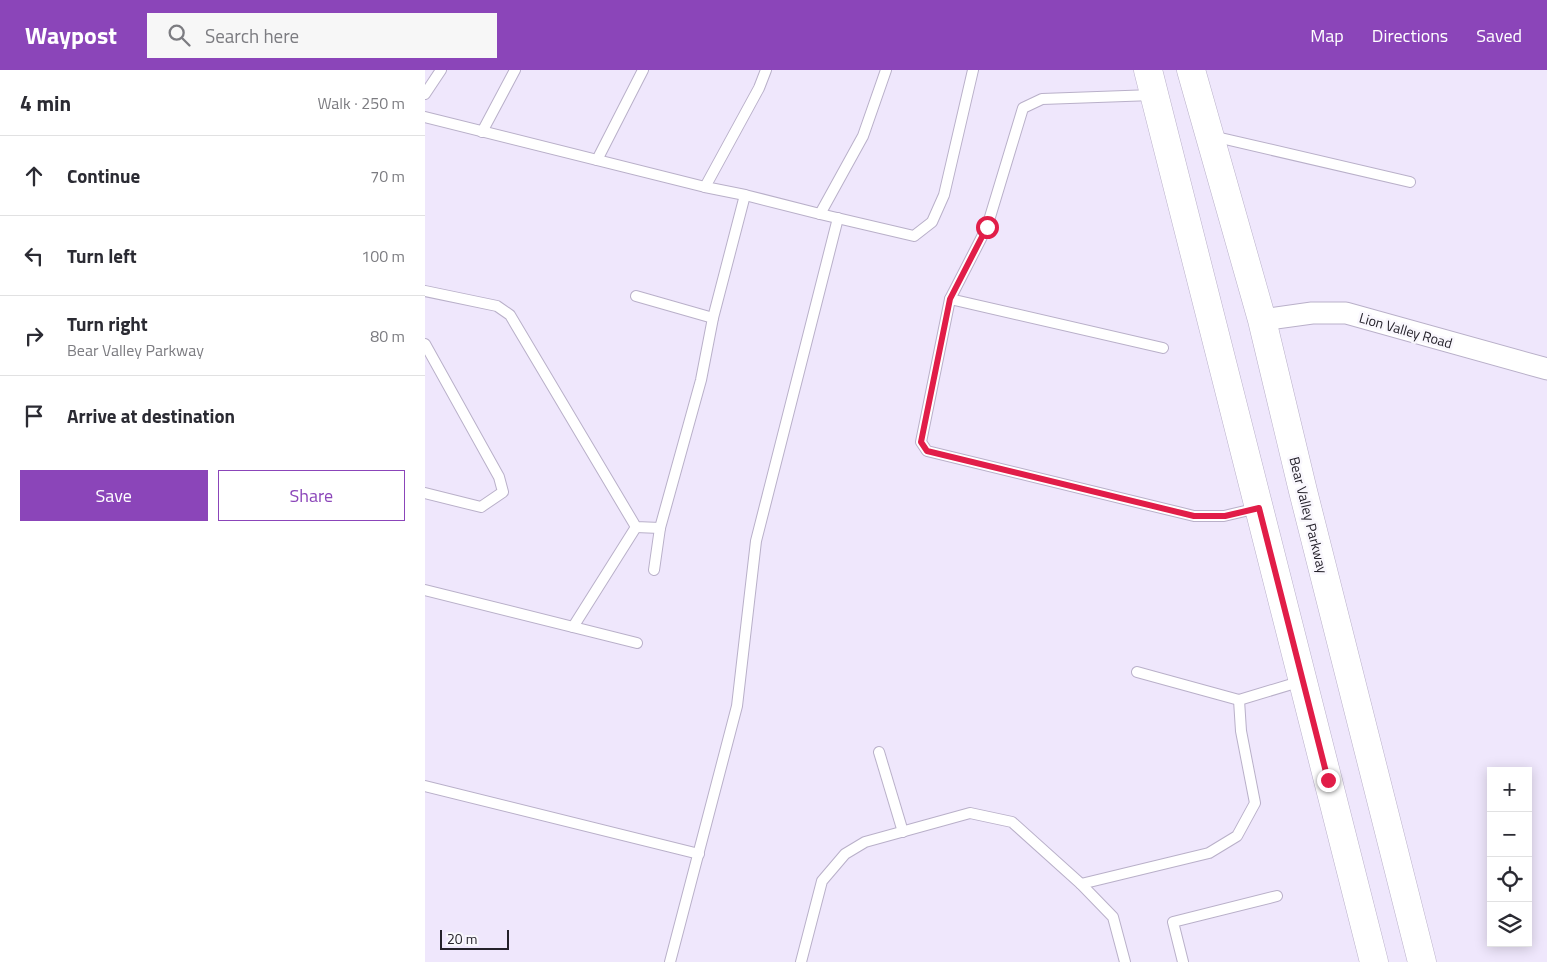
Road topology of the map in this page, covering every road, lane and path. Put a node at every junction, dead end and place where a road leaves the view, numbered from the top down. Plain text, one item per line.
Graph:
1 (441, 70) edge
2 (515, 70) edge
3 (643, 70) edge
4 (766, 70) edge
5 (887, 70) edge
6 (973, 70) edge
7 (1191, 70) edge
8 (1151, 82) edge
9 (425, 94) edge
10 (425, 117) edge
11 (481, 132) junction
12 (1209, 135) junction
13 (597, 160) junction
14 (1409, 182) dead end
15 (705, 187) junction
16 (745, 195) junction
17 (819, 214) junction
18 (838, 218) junction
19 (425, 291) edge
20 (636, 296) dead end
21 (950, 299) junction
22 (713, 318) junction
23 (1262, 320) junction
24 (425, 344) edge
25 (1163, 348) dead end
26 (1547, 369) edge
27 (425, 492) edge
28 (1259, 508) junction
29 (637, 527) junction
30 (660, 528) junction
31 (654, 570) dead end
32 (425, 590) edge
33 (573, 627) junction
34 (637, 643) dead end
35 (1137, 672) dead end
36 (1302, 681) junction
37 (1239, 700) junction
38 (879, 752) dead end
39 (425, 786) edge
40 (903, 832) junction
41 (699, 854) junction
42 (1081, 884) junction
43 (1277, 896) dead end
44 (670, 962) edge
45 (801, 962) edge
46 (1125, 962) edge
47 (1183, 962) edge
48 (1374, 962) edge
49 (1422, 962) edge

1 - 9 lane
2 - 11 lane
3 - 13 lane
4 - 15 lane
5 - 17 lane
6 - 18 lane
7 - 12 main road, Bear Valley Parkway
8 - 21 lane
8 - 28 main road
10 - 11 lane
11 - 13 lane
12 - 14 lane
12 - 23 main road, Bear Valley Parkway
13 - 15 lane
15 - 16 lane
16 - 17 lane
16 - 22 lane
17 - 18 lane
18 - 41 lane
19 - 29 lane
20 - 22 lane
21 - 25 lane
21 - 28 lane
22 - 30 lane
23 - 26 street, Lion Valley Road
23 - 49 main road, Bear Valley Parkway
24 - 27 lane
28 - 36 main road
29 - 30 lane
29 - 33 lane
30 - 31 lane
32 - 33 lane
33 - 34 lane
35 - 37 lane
36 - 37 lane
36 - 48 main road
37 - 42 lane
38 - 40 lane
39 - 41 lane
40 - 42 lane
40 - 45 lane
41 - 44 lane
42 - 46 lane
43 - 47 lane

